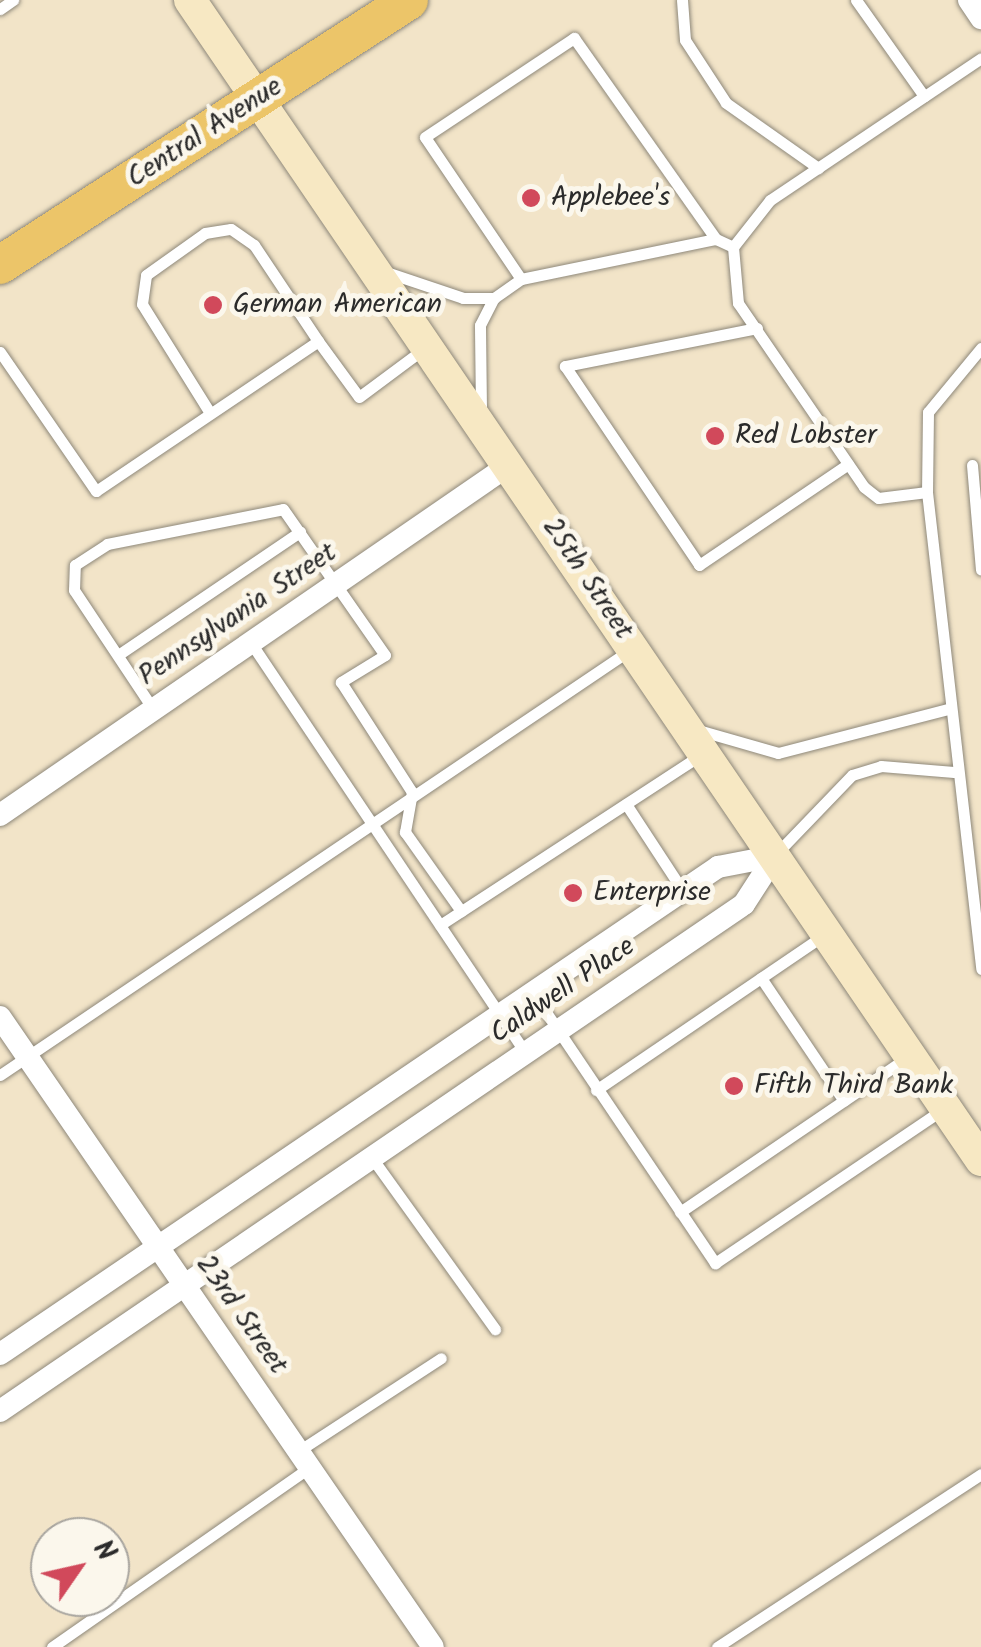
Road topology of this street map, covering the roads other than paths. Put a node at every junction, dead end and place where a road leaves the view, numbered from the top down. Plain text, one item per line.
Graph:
1 (14, 0) edge
2 (190, 0) edge
3 (409, 0) edge
4 (682, 0) edge
5 (856, 0) edge
6 (969, 0) edge
7 (0, 9) edge
8 (981, 18) edge
9 (981, 58) edge
10 (924, 96) junction
11 (258, 99) junction
12 (818, 168) junction
13 (716, 239) junction
14 (733, 246) junction
15 (0, 266) edge
16 (374, 268) junction
17 (521, 279) junction
18 (494, 298) junction
19 (757, 328) junction
20 (318, 341) junction
21 (428, 347) junction
22 (981, 348) edge
23 (0, 352) edge
24 (12, 369) junction
25 (0, 377) edge
26 (210, 412) junction
27 (481, 425) junction
28 (848, 464) junction
29 (972, 465) dead end
30 (509, 466) junction
31 (927, 492) junction
32 (300, 532) junction
33 (981, 570) edge
34 (337, 584) junction
35 (250, 643) junction
36 (633, 648) junction
37 (118, 655) junction
38 (948, 709) junction
39 (154, 710) junction
40 (696, 740) junction
41 (954, 772) junction
42 (412, 792) junction
43 (626, 804) junction
44 (0, 815) edge
45 (369, 819) junction
46 (775, 856) junction
47 (981, 876) edge
48 (969, 884) junction
49 (683, 892) junction
50 (461, 911) junction
51 (440, 924) junction
52 (827, 932) junction
53 (981, 969) edge
54 (760, 978) junction
55 (532, 994) junction
56 (501, 1015) junction
57 (0, 1017) edge
58 (556, 1032) junction
59 (525, 1053) junction
60 (911, 1056) junction
61 (27, 1057) junction
62 (0, 1076) edge
63 (596, 1090) junction
64 (844, 1101) junction
65 (946, 1108) junction
66 (372, 1157) junction
67 (981, 1160) edge
68 (680, 1212) junction
69 (158, 1247) junction
70 (184, 1286) junction
71 (494, 1329) dead end
72 (0, 1354) edge
73 (441, 1358) dead end
74 (0, 1411) edge
75 (305, 1458) junction
76 (981, 1474) edge
77 (428, 1640) edge
78 (52, 1647) edge
79 (402, 1647) edge
80 (717, 1647) edge

1 - 7 lane
2 - 11 main road, 25th Street
3 - 11 main road, Central Avenue
4 - 12 lane
5 - 10 lane
6 - 8 street
9 - 10 lane
10 - 12 lane
11 - 15 main road, Central Avenue
11 - 16 main road, 25th Street
12 - 14 lane
13 - 14 lane
13 - 17 lane
13 - 17 lane
14 - 19 lane
16 - 18 lane
16 - 21 main road, 25th Street
17 - 18 lane
18 - 27 lane
19 - 28 lane
19 - 28 lane
20 - 21 lane
20 - 26 lane
20 - 26 lane
21 - 27 main road, 25th Street
22 - 31 lane
23 - 24 lane
24 - 25 lane
24 - 26 lane
27 - 30 main road, 25th Street
28 - 31 lane
29 - 33 lane
30 - 34 street, Pennsylvania Street
30 - 36 main road, 25th Street
31 - 38 lane
32 - 34 lane
32 - 37 lane
32 - 37 lane
34 - 35 street, Pennsylvania Street
34 - 42 lane
35 - 39 street, Pennsylvania Street
35 - 45 lane
36 - 40 main road, 25th Street
36 - 42 lane
37 - 39 lane
38 - 40 lane
38 - 41 lane
39 - 44 street, Pennsylvania Street
40 - 43 lane
40 - 46 main road, 25th Street
41 - 46 lane
41 - 48 lane
42 - 45 lane
42 - 50 lane
43 - 49 lane
43 - 50 lane
45 - 51 lane
45 - 61 lane
46 - 49 street, Caldwell Place
46 - 52 main road, 25th Street
46 - 58 street, Caldwell Place
47 - 48 lane
48 - 53 lane
49 - 55 street, Caldwell Place
50 - 51 lane
51 - 56 lane
52 - 54 lane
52 - 60 main road, 25th Street
54 - 63 lane
54 - 64 lane
55 - 56 street, Caldwell Place
55 - 58 lane
56 - 59 lane
56 - 69 street, Caldwell Place
57 - 61 street, 23rd Street
58 - 59 street, Caldwell Place
58 - 63 lane
59 - 66 street, Caldwell Place
60 - 64 lane
60 - 65 main road, 25th Street
61 - 62 lane
61 - 69 street, 23rd Street
63 - 68 lane
64 - 68 lane
65 - 67 main road, 25th Street
65 - 68 lane
66 - 70 street, Caldwell Place
66 - 71 lane
69 - 70 street, 23rd Street
69 - 72 street, Caldwell Place
70 - 74 street, Caldwell Place
70 - 75 street, 23rd Street
73 - 75 lane
75 - 77 street, 23rd Street
75 - 78 lane
76 - 80 lane
77 - 79 street

